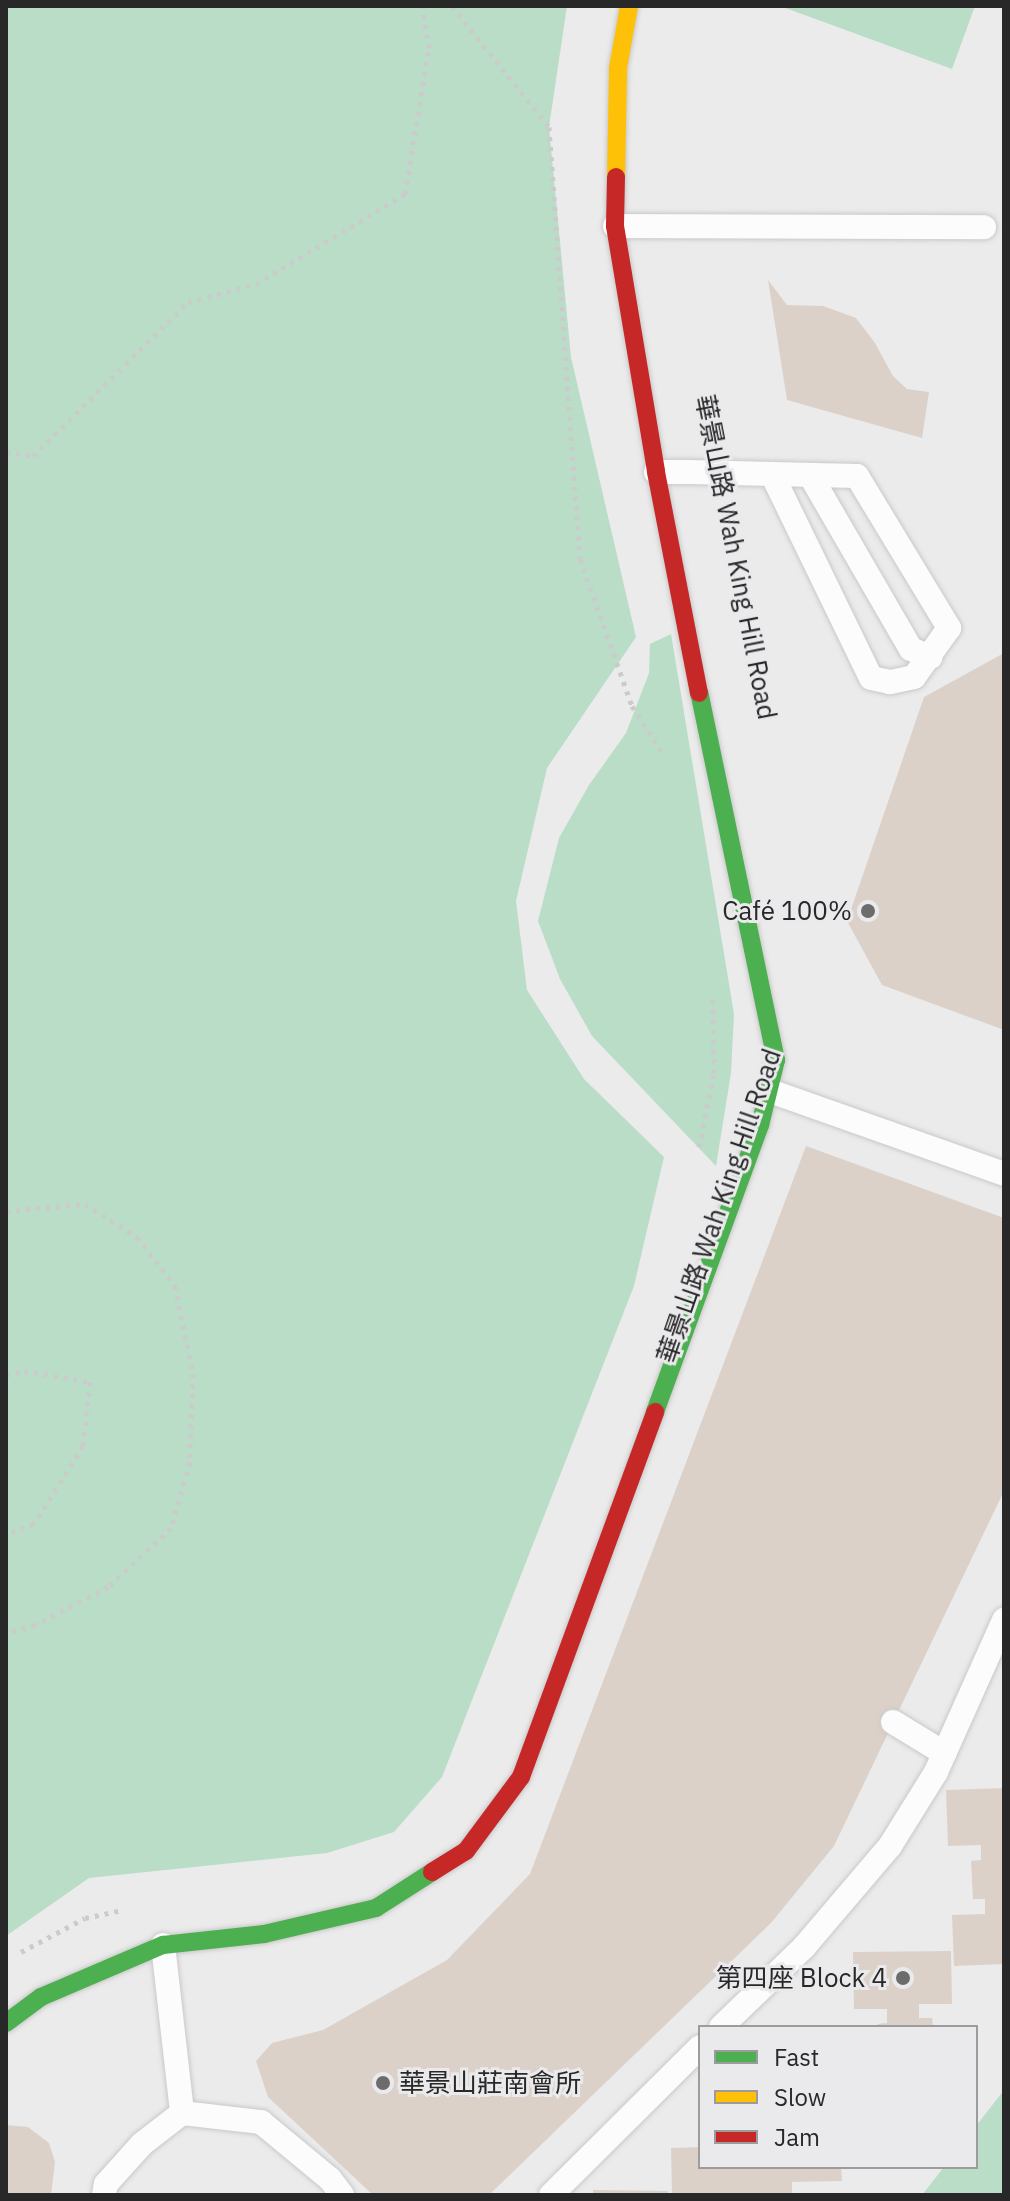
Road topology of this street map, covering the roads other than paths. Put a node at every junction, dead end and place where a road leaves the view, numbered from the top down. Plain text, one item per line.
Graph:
1 (629, 6) edge
2 (615, 226) junction
3 (984, 227) dead end
4 (656, 472) junction
5 (772, 474) junction
6 (810, 475) junction
7 (930, 657) junction
8 (770, 1091) junction
9 (1004, 1174) edge
10 (1004, 1620) edge
11 (893, 1722) dead end
12 (944, 1753) junction
13 (163, 1945) junction
14 (6, 2023) edge
15 (723, 2025) edge
16 (698, 2049) edge
17 (182, 2113) junction
18 (104, 2195) edge
19 (342, 2195) edge
20 (551, 2195) edge

1 - 2 street, 華景山路 Wah King Hill Road
2 - 3 lane
2 - 4 street, 華景山路 Wah King Hill Road
4 - 5 lane
4 - 8 street, 華景山路 Wah King Hill Road
5 - 6 lane
5 - 7 lane
6 - 7 lane
6 - 7 lane
8 - 9 lane
8 - 13 street, 華景山路 Wah King Hill Road
10 - 12 lane
11 - 12 lane
12 - 15 lane
13 - 14 street, 華景山路 Wah King Hill Road
13 - 17 lane
16 - 20 lane
17 - 18 lane
17 - 19 lane

